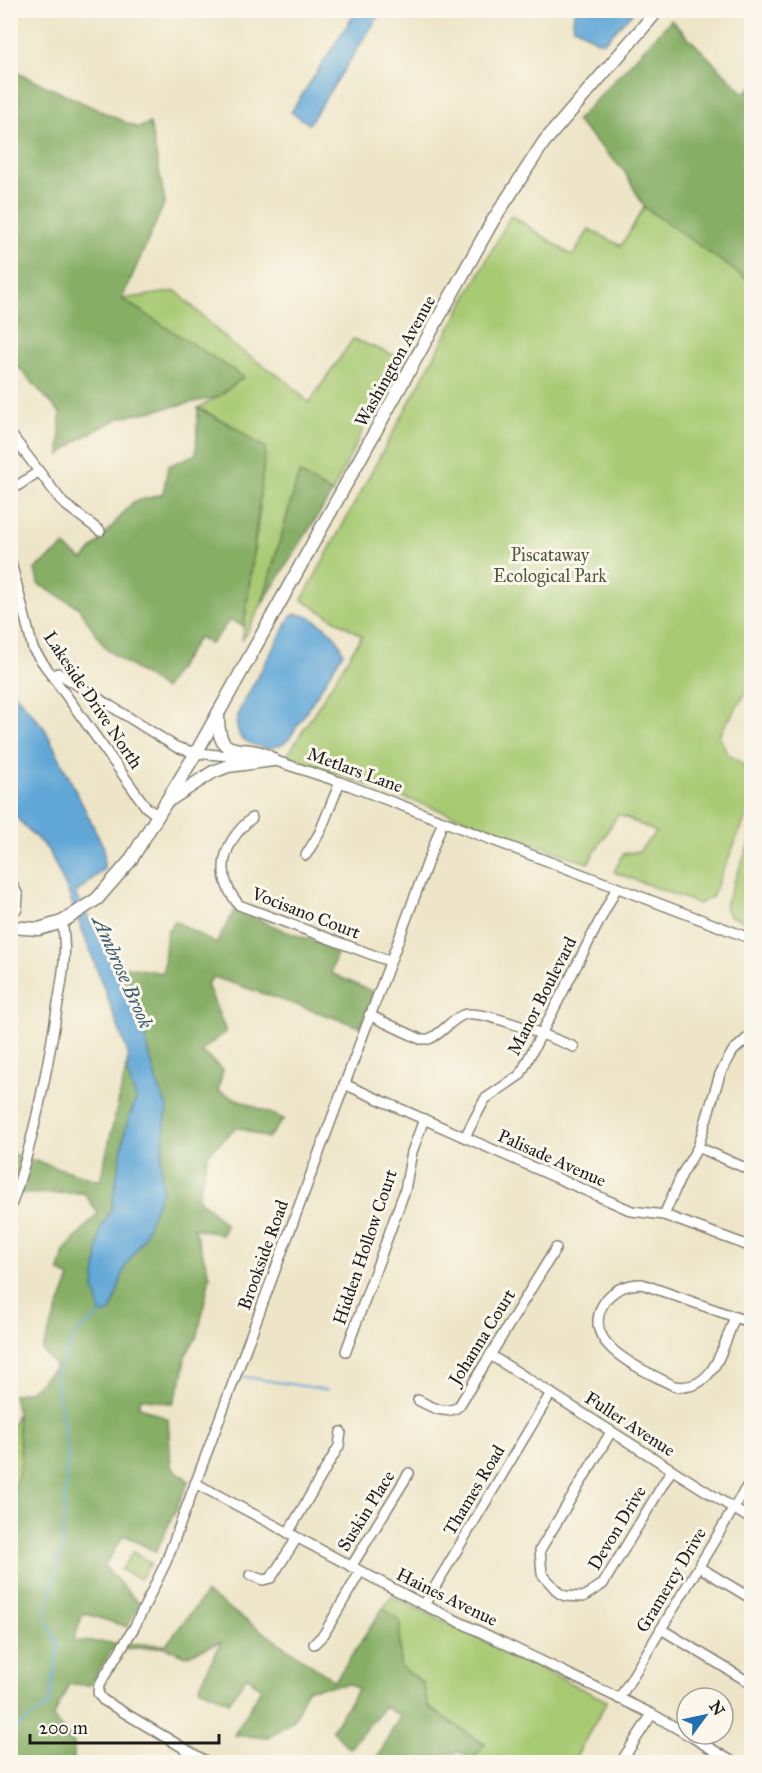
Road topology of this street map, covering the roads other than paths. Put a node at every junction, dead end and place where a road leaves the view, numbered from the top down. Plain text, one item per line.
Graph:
1 (658, 10) edge
2 (10, 433) edge
3 (38, 472) junction
4 (10, 491) edge
5 (100, 531) dead end
6 (10, 558) edge
7 (51, 675) junction
8 (218, 713) junction
9 (196, 753) junction
10 (273, 760) junction
11 (340, 782) junction
12 (167, 801) junction
13 (158, 816) junction
14 (252, 818) dead end
15 (443, 821) junction
16 (306, 855) dead end
17 (10, 880) edge
18 (616, 888) junction
19 (18, 909) dead end
20 (67, 919) junction
21 (10, 927) edge
22 (752, 939) edge
23 (389, 961) junction
24 (369, 1015) junction
25 (542, 1033) junction
26 (752, 1034) edge
27 (574, 1047) dead end
28 (344, 1084) junction
29 (424, 1119) junction
30 (465, 1137) junction
31 (698, 1147) junction
32 (752, 1172) edge
33 (10, 1209) edge
34 (664, 1215) junction
35 (752, 1247) edge
36 (556, 1248) dead end
37 (735, 1317) junction
38 (752, 1323) edge
39 (346, 1352) dead end
40 (490, 1355) junction
41 (551, 1393) junction
42 (418, 1400) dead end
43 (340, 1432) dead end
44 (611, 1432) junction
45 (671, 1471) junction
46 (410, 1473) dead end
47 (752, 1478) edge
48 (195, 1483) junction
49 (733, 1509) junction
50 (752, 1520) edge
51 (288, 1533) junction
52 (297, 1538) junction
53 (351, 1567) junction
54 (699, 1568) junction
55 (360, 1572) junction
56 (250, 1575) dead end
57 (752, 1599) edge
58 (424, 1605) junction
59 (661, 1629) junction
60 (314, 1644) dead end
61 (752, 1684) edge
62 (619, 1699) junction
63 (652, 1714) junction
64 (675, 1727) edge
65 (703, 1746) edge
66 (721, 1759) edge
67 (207, 1762) edge
68 (621, 1762) edge
69 (733, 1762) edge

1 - 8 main road, Washington Avenue
2 - 3 street
3 - 4 street
3 - 5 street
6 - 7 street, Lakeside Drive North
7 - 9 street, Metlars Lane
7 - 13 street, Lakeside Drive North
8 - 9 main road, Washington Avenue
8 - 10 main road
9 - 10 street, Metlars Lane
9 - 12 main road
10 - 11 street, Metlars Lane
10 - 12 main road
11 - 15 street, Metlars Lane
11 - 16 street
12 - 13 main road
13 - 20 main road
14 - 23 street, Vocisano Court
15 - 18 street, Metlars Lane
15 - 23 street, Brookside Road
17 - 19 street
18 - 22 street, Metlars Lane
18 - 25 street, Manor Boulevard
20 - 21 main road
20 - 33 street
23 - 24 street, Brookside Road
24 - 25 street
24 - 28 street, Brookside Road
25 - 27 street
25 - 30 street, Manor Boulevard
26 - 31 street
28 - 29 street, Palisade Avenue
28 - 48 street, Brookside Road
29 - 30 street, Palisade Avenue
29 - 39 street, Hidden Hollow Court
30 - 34 street, Palisade Avenue
31 - 32 street
31 - 34 street
34 - 35 street, Palisade Avenue
36 - 40 street, Johanna Court
37 - 37 street
37 - 38 street
40 - 41 street, Fuller Avenue
40 - 42 street, Johanna Court
41 - 44 street, Fuller Avenue
41 - 58 street, Thames Road
43 - 51 street
44 - 45 street, Fuller Avenue
44 - 45 street, Devon Drive
45 - 49 street, Fuller Avenue
46 - 53 street, Suskin Place
47 - 49 street, Gramercy Drive
48 - 51 street, Haines Avenue
48 - 67 street, Brookside Road
49 - 50 street, Fuller Avenue
49 - 54 street, Gramercy Drive
51 - 52 street, Haines Avenue
52 - 53 street, Haines Avenue
52 - 56 street
53 - 55 street, Haines Avenue
54 - 57 street
54 - 59 street, Gramercy Drive
55 - 58 street, Haines Avenue
55 - 60 street
58 - 62 street, Haines Avenue
59 - 61 street
59 - 62 street, Gramercy Drive
62 - 63 street, Haines Avenue
63 - 64 street, Haines Avenue
63 - 68 street
65 - 66 street, Haines Avenue
66 - 69 street, Haines Avenue

